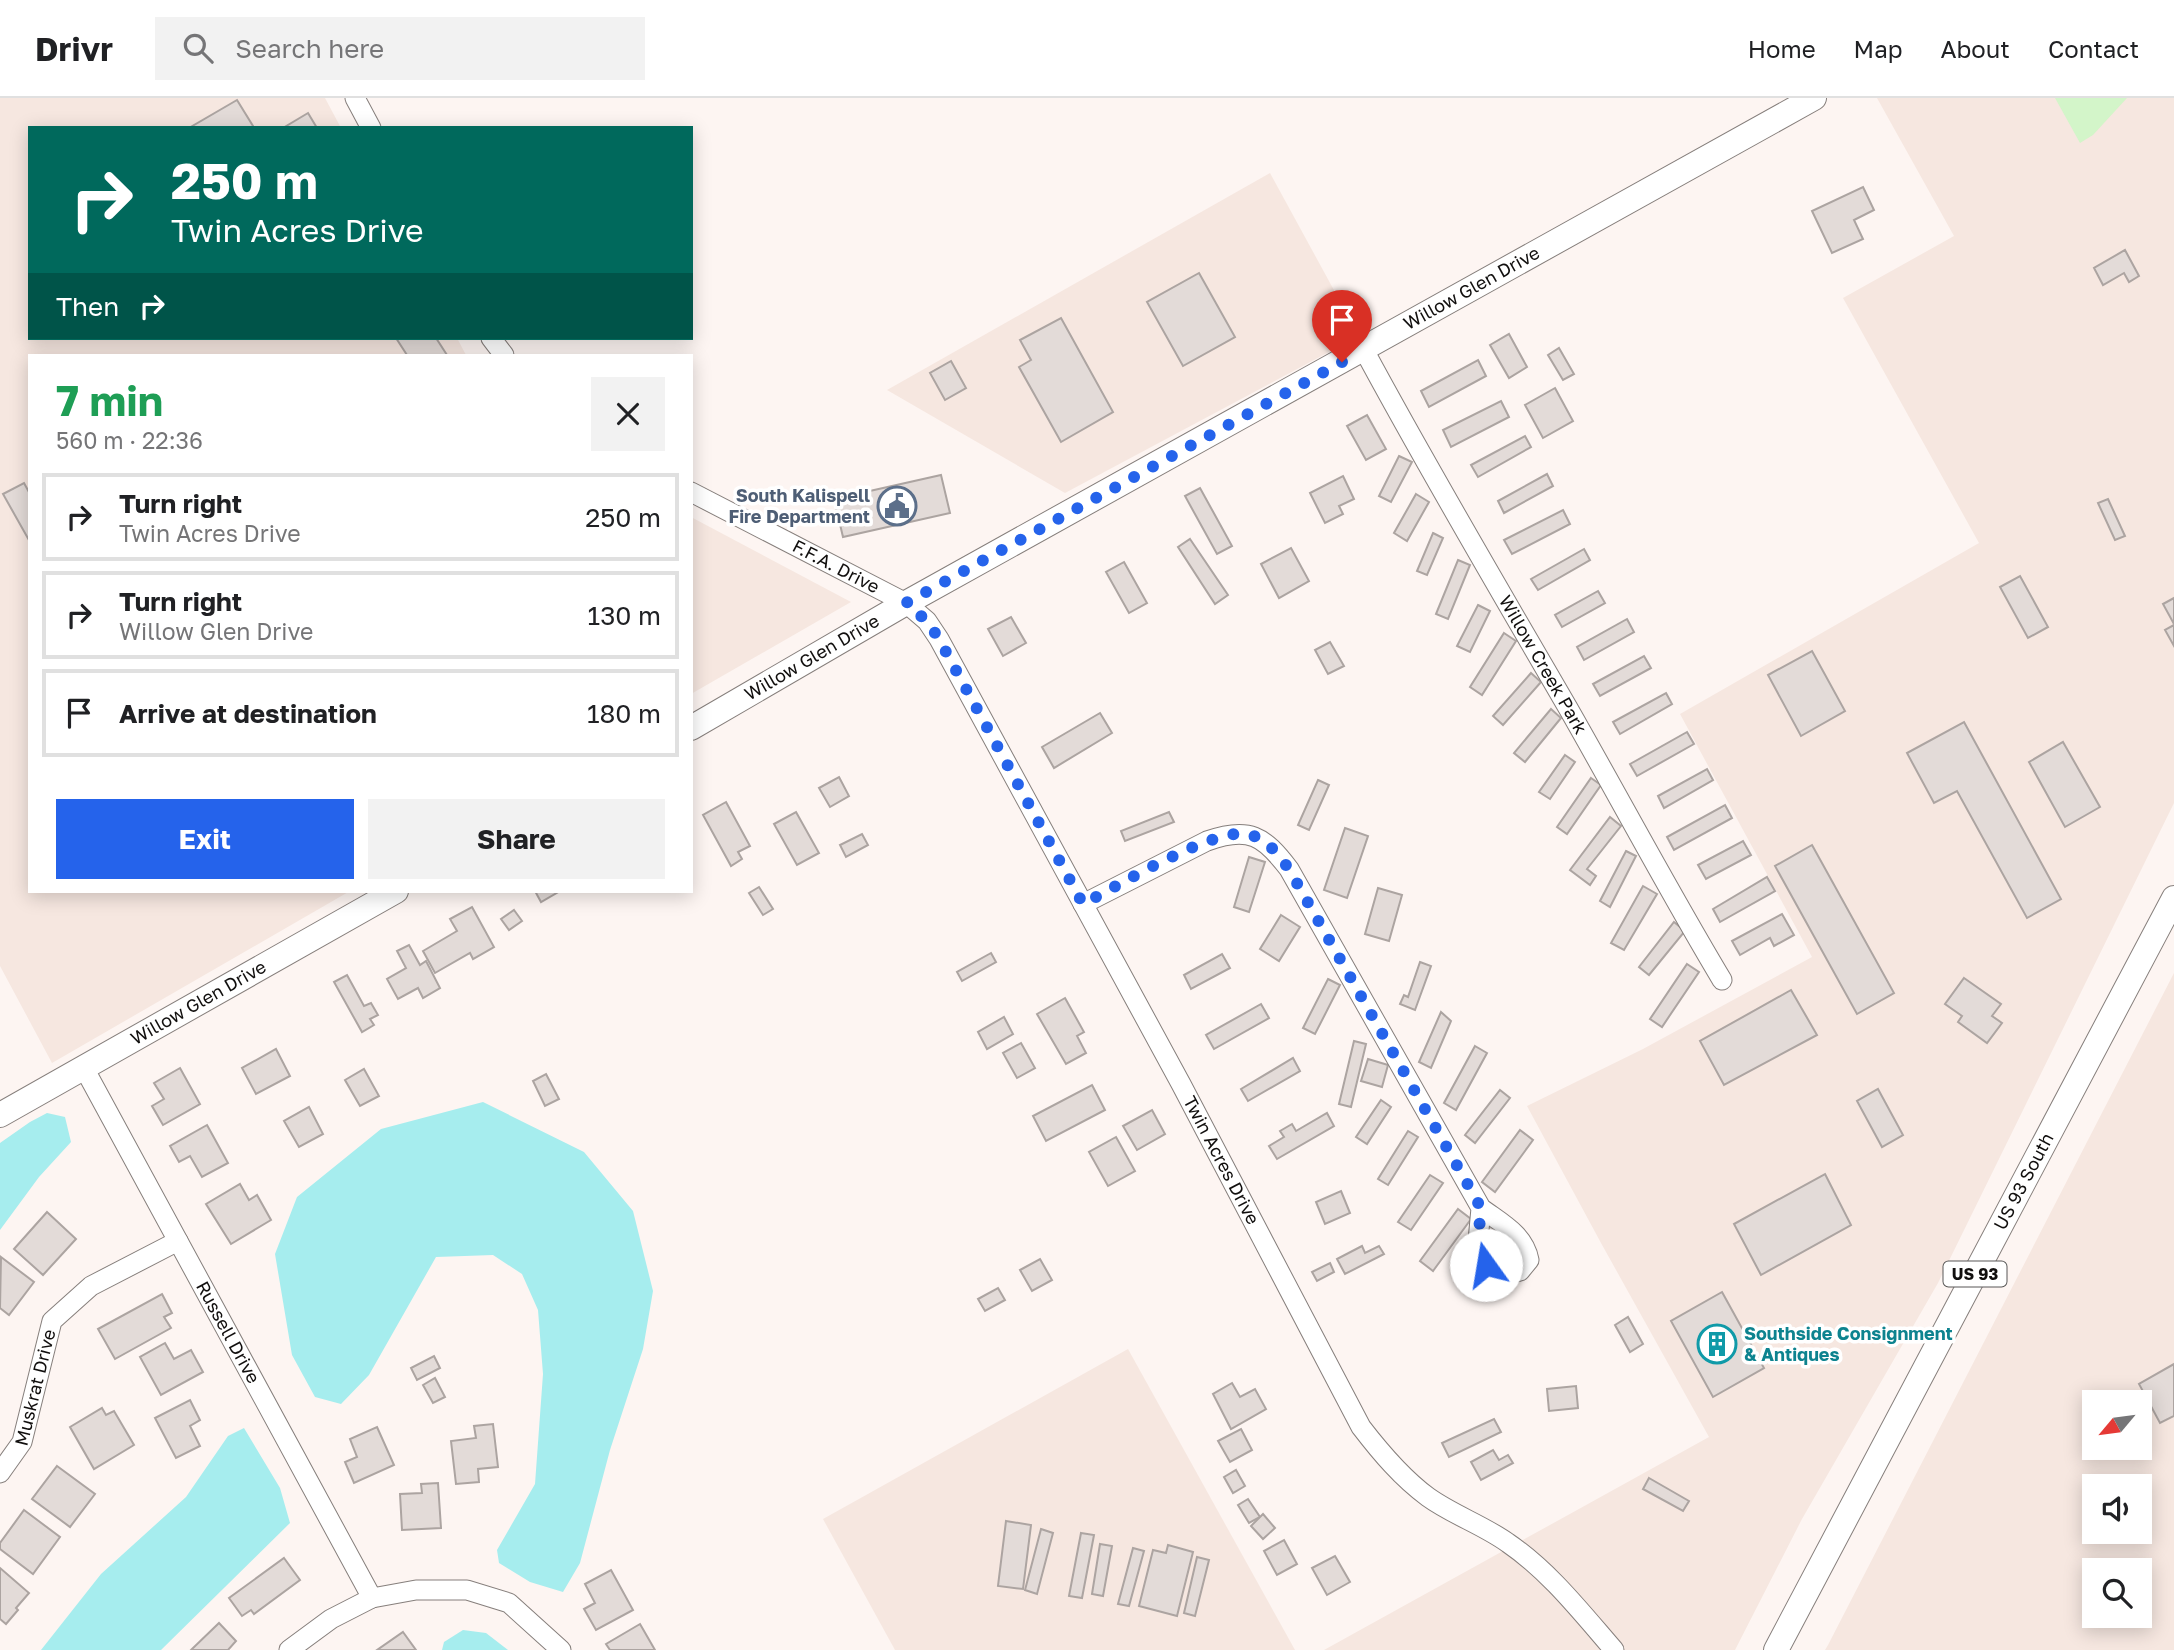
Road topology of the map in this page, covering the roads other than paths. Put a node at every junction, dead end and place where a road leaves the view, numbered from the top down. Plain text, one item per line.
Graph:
1 (355, 98) edge
2 (1814, 98) edge
3 (370, 126) edge
4 (493, 340) edge
5 (1364, 350) junction
6 (503, 354) edge
7 (693, 493) edge
8 (906, 603) junction
9 (693, 727) edge
10 (392, 893) edge
11 (2174, 898) edge
12 (1083, 904) junction
13 (1722, 980) dead end
14 (84, 1068) junction
15 (0, 1115) edge
16 (1481, 1208) dead end
17 (178, 1241) junction
18 (0, 1473) edge
19 (372, 1598) junction
20 (289, 1650) edge
21 (561, 1650) edge
22 (1614, 1650) edge
23 (1776, 1650) edge

1 - 3 street
2 - 5 main road, Willow Glen Drive
4 - 6 street
5 - 8 main road, Willow Glen Drive
5 - 13 street, Willow Creek Park
7 - 8 street, F.F.A. Drive
8 - 9 main road, Willow Glen Drive
8 - 12 street, Twin Acres Drive
10 - 14 main road, Willow Glen Drive
11 - 23 main road, US 93 South / US 93
12 - 16 street
12 - 22 street, Twin Acres Drive
14 - 15 main road, Willow Glen Drive
14 - 17 street, Russell Drive
17 - 18 street, Muskrat Drive
17 - 19 street, Russell Drive
19 - 20 street
19 - 21 street

